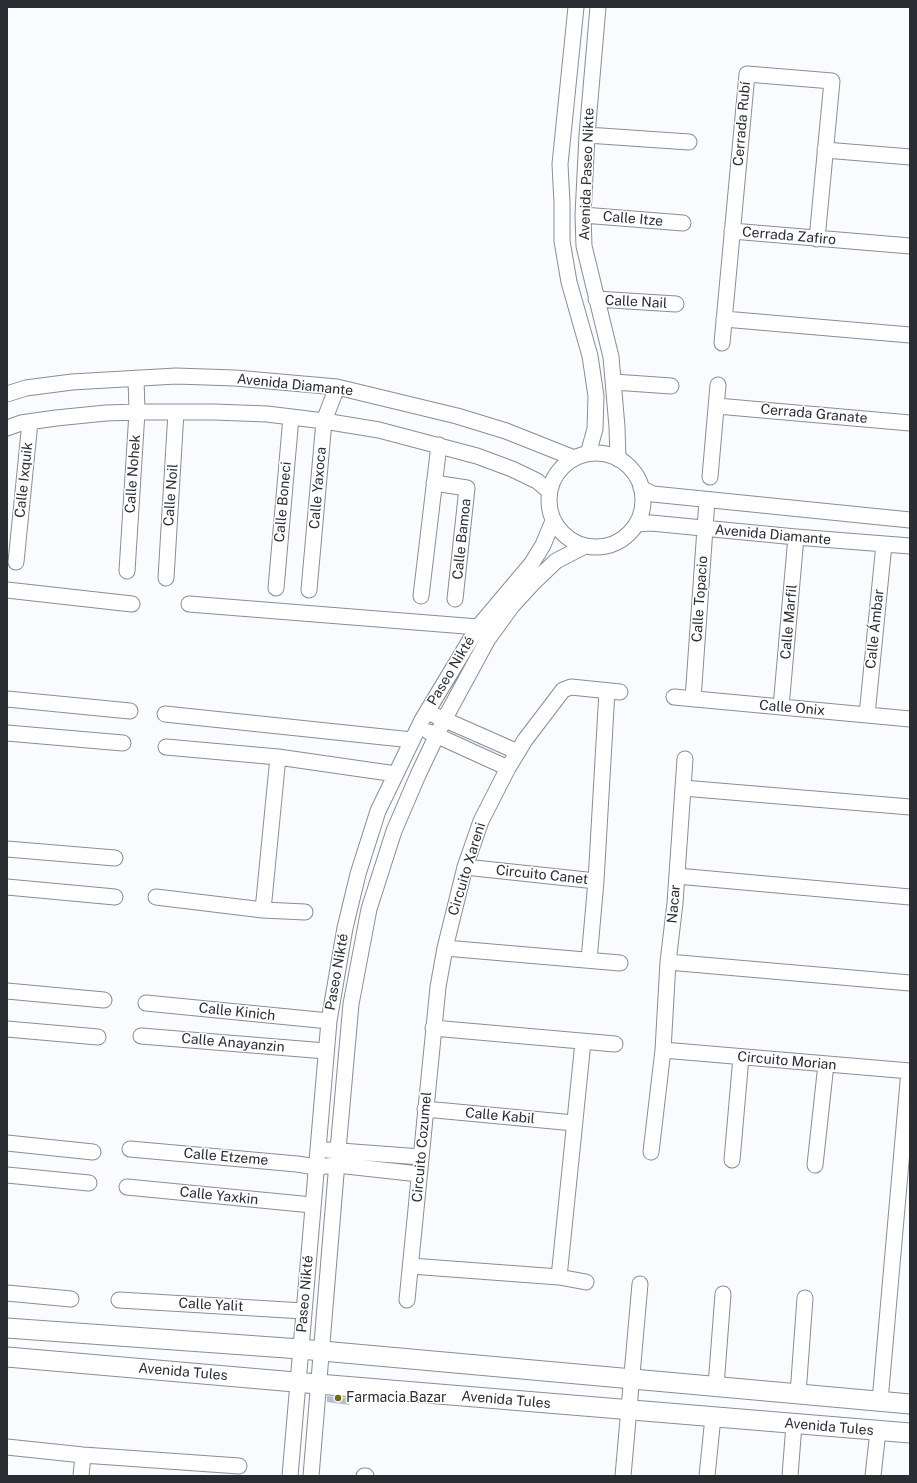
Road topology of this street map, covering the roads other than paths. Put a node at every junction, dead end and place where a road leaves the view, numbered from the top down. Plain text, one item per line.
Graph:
1 (576, 7) edge
2 (598, 7) edge
3 (587, 135) junction
4 (689, 142) dead end
5 (826, 150) junction
6 (910, 157) edge
7 (584, 215) junction
8 (683, 223) dead end
9 (732, 231) junction
10 (818, 239) junction
11 (910, 246) edge
12 (596, 299) junction
13 (676, 304) dead end
14 (724, 319) junction
15 (910, 335) edge
16 (722, 343) dead end
17 (136, 378) junction
18 (614, 382) junction
19 (718, 385) dead end
20 (671, 386) dead end
21 (337, 387) junction
22 (7, 394) edge
23 (717, 406) junction
24 (137, 412) junction
25 (176, 412) junction
26 (291, 417) junction
27 (324, 420) junction
28 (30, 422) junction
29 (910, 423) edge
30 (7, 428) edge
31 (439, 445) junction
32 (581, 456) junction
33 (618, 459) junction
34 (710, 477) dead end
35 (434, 483) junction
36 (641, 488) junction
37 (549, 491) junction
38 (707, 500) junction
39 (910, 520) edge
40 (553, 521) junction
41 (637, 524) junction
42 (705, 528) junction
43 (796, 538) junction
44 (884, 544) junction
45 (584, 546) junction
46 (910, 546) edge
47 (16, 562) dead end
48 (127, 571) dead end
49 (166, 578) dead end
50 (276, 588) dead end
51 (7, 590) edge
52 (309, 590) dead end
53 (421, 596) dead end
54 (455, 599) dead end
55 (132, 604) dead end
56 (189, 604) dead end
57 (478, 627) junction
58 (674, 697) dead end
59 (7, 699) edge
60 (693, 699) junction
61 (781, 707) junction
62 (130, 711) dead end
63 (427, 712) junction
64 (165, 714) dead end
65 (867, 715) junction
66 (910, 719) edge
67 (444, 720) junction
68 (7, 733) edge
69 (416, 733) junction
70 (437, 735) junction
71 (123, 743) dead end
72 (166, 747) dead end
73 (518, 752) junction
74 (278, 757) junction
75 (685, 758) dead end
76 (508, 768) junction
77 (396, 774) junction
78 (684, 788) junction
79 (910, 807) edge
80 (7, 849) edge
81 (116, 858) dead end
82 (465, 866) junction
83 (677, 876) junction
84 (596, 881) junction
85 (7, 887) edge
86 (115, 897) dead end
87 (156, 897) dead end
88 (910, 897) edge
89 (264, 910) junction
90 (305, 912) dead end
91 (445, 948) junction
92 (589, 960) junction
93 (668, 962) junction
94 (620, 963) dead end
95 (910, 983) edge
96 (7, 991) edge
97 (104, 1000) dead end
98 (146, 1003) dead end
99 (329, 1021) junction
100 (433, 1028) junction
101 (7, 1029) edge
102 (141, 1036) dead end
103 (98, 1037) dead end
104 (583, 1042) junction
105 (615, 1044) dead end
106 (663, 1050) junction
107 (326, 1051) junction
108 (741, 1057) junction
109 (826, 1064) junction
110 (910, 1071) edge
111 (426, 1109) junction
112 (574, 1123) junction
113 (7, 1143) edge
114 (130, 1149) dead end
115 (317, 1149) junction
116 (93, 1152) dead end
117 (651, 1152) dead end
118 (421, 1157) junction
119 (337, 1158) junction
120 (732, 1160) dead end
121 (297, 1164) junction
122 (815, 1166) dead end
123 (316, 1167) junction
124 (419, 1174) junction
125 (7, 1175) edge
126 (90, 1183) dead end
127 (127, 1187) dead end
128 (312, 1206) junction
129 (410, 1266) junction
130 (559, 1277) junction
131 (586, 1282) dead end
132 (640, 1284) dead end
133 (7, 1293) edge
134 (723, 1294) dead end
135 (805, 1298) dead end
136 (71, 1299) dead end
137 (119, 1300) dead end
138 (408, 1300) dead end
139 (304, 1311) junction
140 (7, 1328) edge
141 (300, 1349) junction
142 (321, 1350) junction
143 (7, 1357) edge
144 (632, 1379) junction
145 (297, 1382) junction
146 (318, 1384) junction
147 (716, 1386) junction
148 (798, 1394) junction
149 (880, 1401) junction
150 (910, 1404) edge
151 (629, 1410) junction
152 (713, 1417) junction
153 (794, 1424) junction
154 (878, 1431) junction
155 (910, 1433) edge
156 (7, 1447) edge
157 (83, 1455) junction
158 (239, 1466) dead end
159 (204, 1470) edge
160 (81, 1476) edge
161 (290, 1476) edge
162 (311, 1476) edge
163 (623, 1476) edge
164 (707, 1476) edge
165 (790, 1476) edge
166 (873, 1476) edge

1 - 32 street, Avenida Paseo Nikte
2 - 3 street, Avenida Paseo Nikte
3 - 4 street
3 - 7 street, Avenida Paseo Nikte
5 - 6 street
5 - 9 street, Cerrada Rubí
5 - 10 street, Cerrada Rubí
7 - 8 street, Calle Itze
7 - 12 street, Avenida Paseo Nikte
9 - 10 street, Cerrada Zafiro
9 - 14 street, Cerrada Zafiro
10 - 11 street, Cerrada Zafiro
12 - 13 street, Calle Nail
12 - 18 street, Avenida Paseo Nikte
14 - 15 street
14 - 16 street, Cerrada Zafiro
17 - 21 street, Avenida Diamante
17 - 22 street, Avenida Diamante
17 - 24 street, Calle Nohek
18 - 20 street
18 - 33 street, Avenida Paseo Nikte
19 - 23 street
21 - 27 street, Calle Yaxoca
21 - 32 street, Avenida Diamante
23 - 29 street, Cerrada Granate
23 - 34 street
24 - 25 street
24 - 28 street
24 - 48 street, Calle Nohek
25 - 26 street
25 - 49 street, Calle Noil
26 - 27 street
26 - 50 street, Calle Boneci
27 - 31 street
27 - 52 street, Calle Yaxoca
28 - 30 street
28 - 47 street, Calle Ixquik
31 - 35 street
31 - 37 street
32 - 33 street
32 - 37 street
33 - 36 street
35 - 53 street
35 - 54 street, Calle Bamoa
36 - 38 street, Avenida Diamante
36 - 41 street
37 - 40 street
38 - 39 street, Avenida Diamante
38 - 42 street, Calle Topacio
40 - 45 street
40 - 57 street, Paseo Nikté
41 - 42 street, Avenida Diamante
41 - 45 street
42 - 43 street, Avenida Diamante
42 - 60 street, Calle Topacio
43 - 44 street, Avenida Diamante
43 - 61 street, Calle Marfil
44 - 46 street, Avenida Diamante
44 - 65 street, Calle Ámbar
45 - 67 street, Paseo Nikté
51 - 55 street
56 - 57 street
57 - 63 street, Paseo Nikté
58 - 60 street, Calle Onix
59 - 62 street
60 - 61 street, Calle Onix
61 - 65 street, Calle Onix
63 - 67 street
63 - 69 street, Paseo Nikté
64 - 69 street
65 - 66 street, Calle Onix
67 - 70 street, Paseo Nikté
67 - 73 street
68 - 71 street
69 - 70 street
69 - 77 street, Paseo Nikté
70 - 76 street
70 - 119 street, Paseo Nikté
72 - 74 street
73 - 76 street, Circuito Xareni
73 - 84 street, Circuito Xareni
74 - 77 street
74 - 89 street
75 - 78 street, Nacar
76 - 82 street, Circuito Xareni
77 - 99 street, Paseo Nikté
78 - 79 street
78 - 83 street, Nacar
80 - 81 street
82 - 84 street, Circuito Canet
82 - 91 street, Circuito Xareni
83 - 88 street
83 - 93 street, Nacar
84 - 92 street, Circuito Xareni
85 - 86 street
87 - 89 street
89 - 90 street
91 - 92 street
91 - 100 street, Circuito Cozumel
92 - 94 street
93 - 95 street
93 - 106 street, Nacar
96 - 97 street
98 - 99 street, Calle Kinich
99 - 107 street, Paseo Nikté
100 - 104 street
100 - 111 street, Circuito Cozumel
101 - 103 street
102 - 107 street, Calle Anayanzin
104 - 105 street
104 - 112 street
106 - 108 street, Circuito Morian
106 - 117 street, Nacar
107 - 115 street, Paseo Nikté
108 - 109 street, Circuito Morian
108 - 120 street
109 - 110 street, Circuito Morian
109 - 122 street
110 - 149 street
111 - 112 street, Calle Kabil
111 - 118 street, Circuito Cozumel
112 - 130 street
113 - 116 street
114 - 121 street, Calle Etzeme
115 - 119 street
115 - 121 street
115 - 123 street, Paseo Nikté
118 - 119 street
118 - 124 street, Circuito Cozumel
119 - 123 street, Calle Etzeme
119 - 124 street
119 - 142 street, Paseo Nikté
121 - 123 street, Calle Etzeme
123 - 128 street, Paseo Nikté
124 - 129 street, Circuito Cozumel
125 - 126 street
127 - 128 street, Calle Yaxkin
128 - 139 street, Paseo Nikté
129 - 130 street
129 - 138 street, Circuito Cozumel
130 - 131 street
132 - 144 street
133 - 136 street
134 - 147 street
135 - 148 street
137 - 139 street, Calle Yalit
139 - 141 street, Paseo Nikté
140 - 141 main road
141 - 142 main road
141 - 145 street, Paseo Nikté
142 - 144 main road
142 - 146 street, Paseo Nikté
143 - 145 main road, Avenida Tules
144 - 147 main road
144 - 151 street
145 - 146 main road, Avenida Tules
145 - 161 street, Paseo Nikté
146 - 151 main road, Avenida Tules
146 - 162 street, Paseo Nikté
147 - 148 main road
148 - 149 main road
149 - 150 main road
151 - 152 main road, Avenida Tules
151 - 163 street
152 - 153 main road, Avenida Tules
152 - 164 street
153 - 154 main road, Avenida Tules
153 - 165 street
154 - 155 main road, Avenida Tules
154 - 166 street
156 - 157 street
157 - 159 street
157 - 160 street
158 - 159 street

